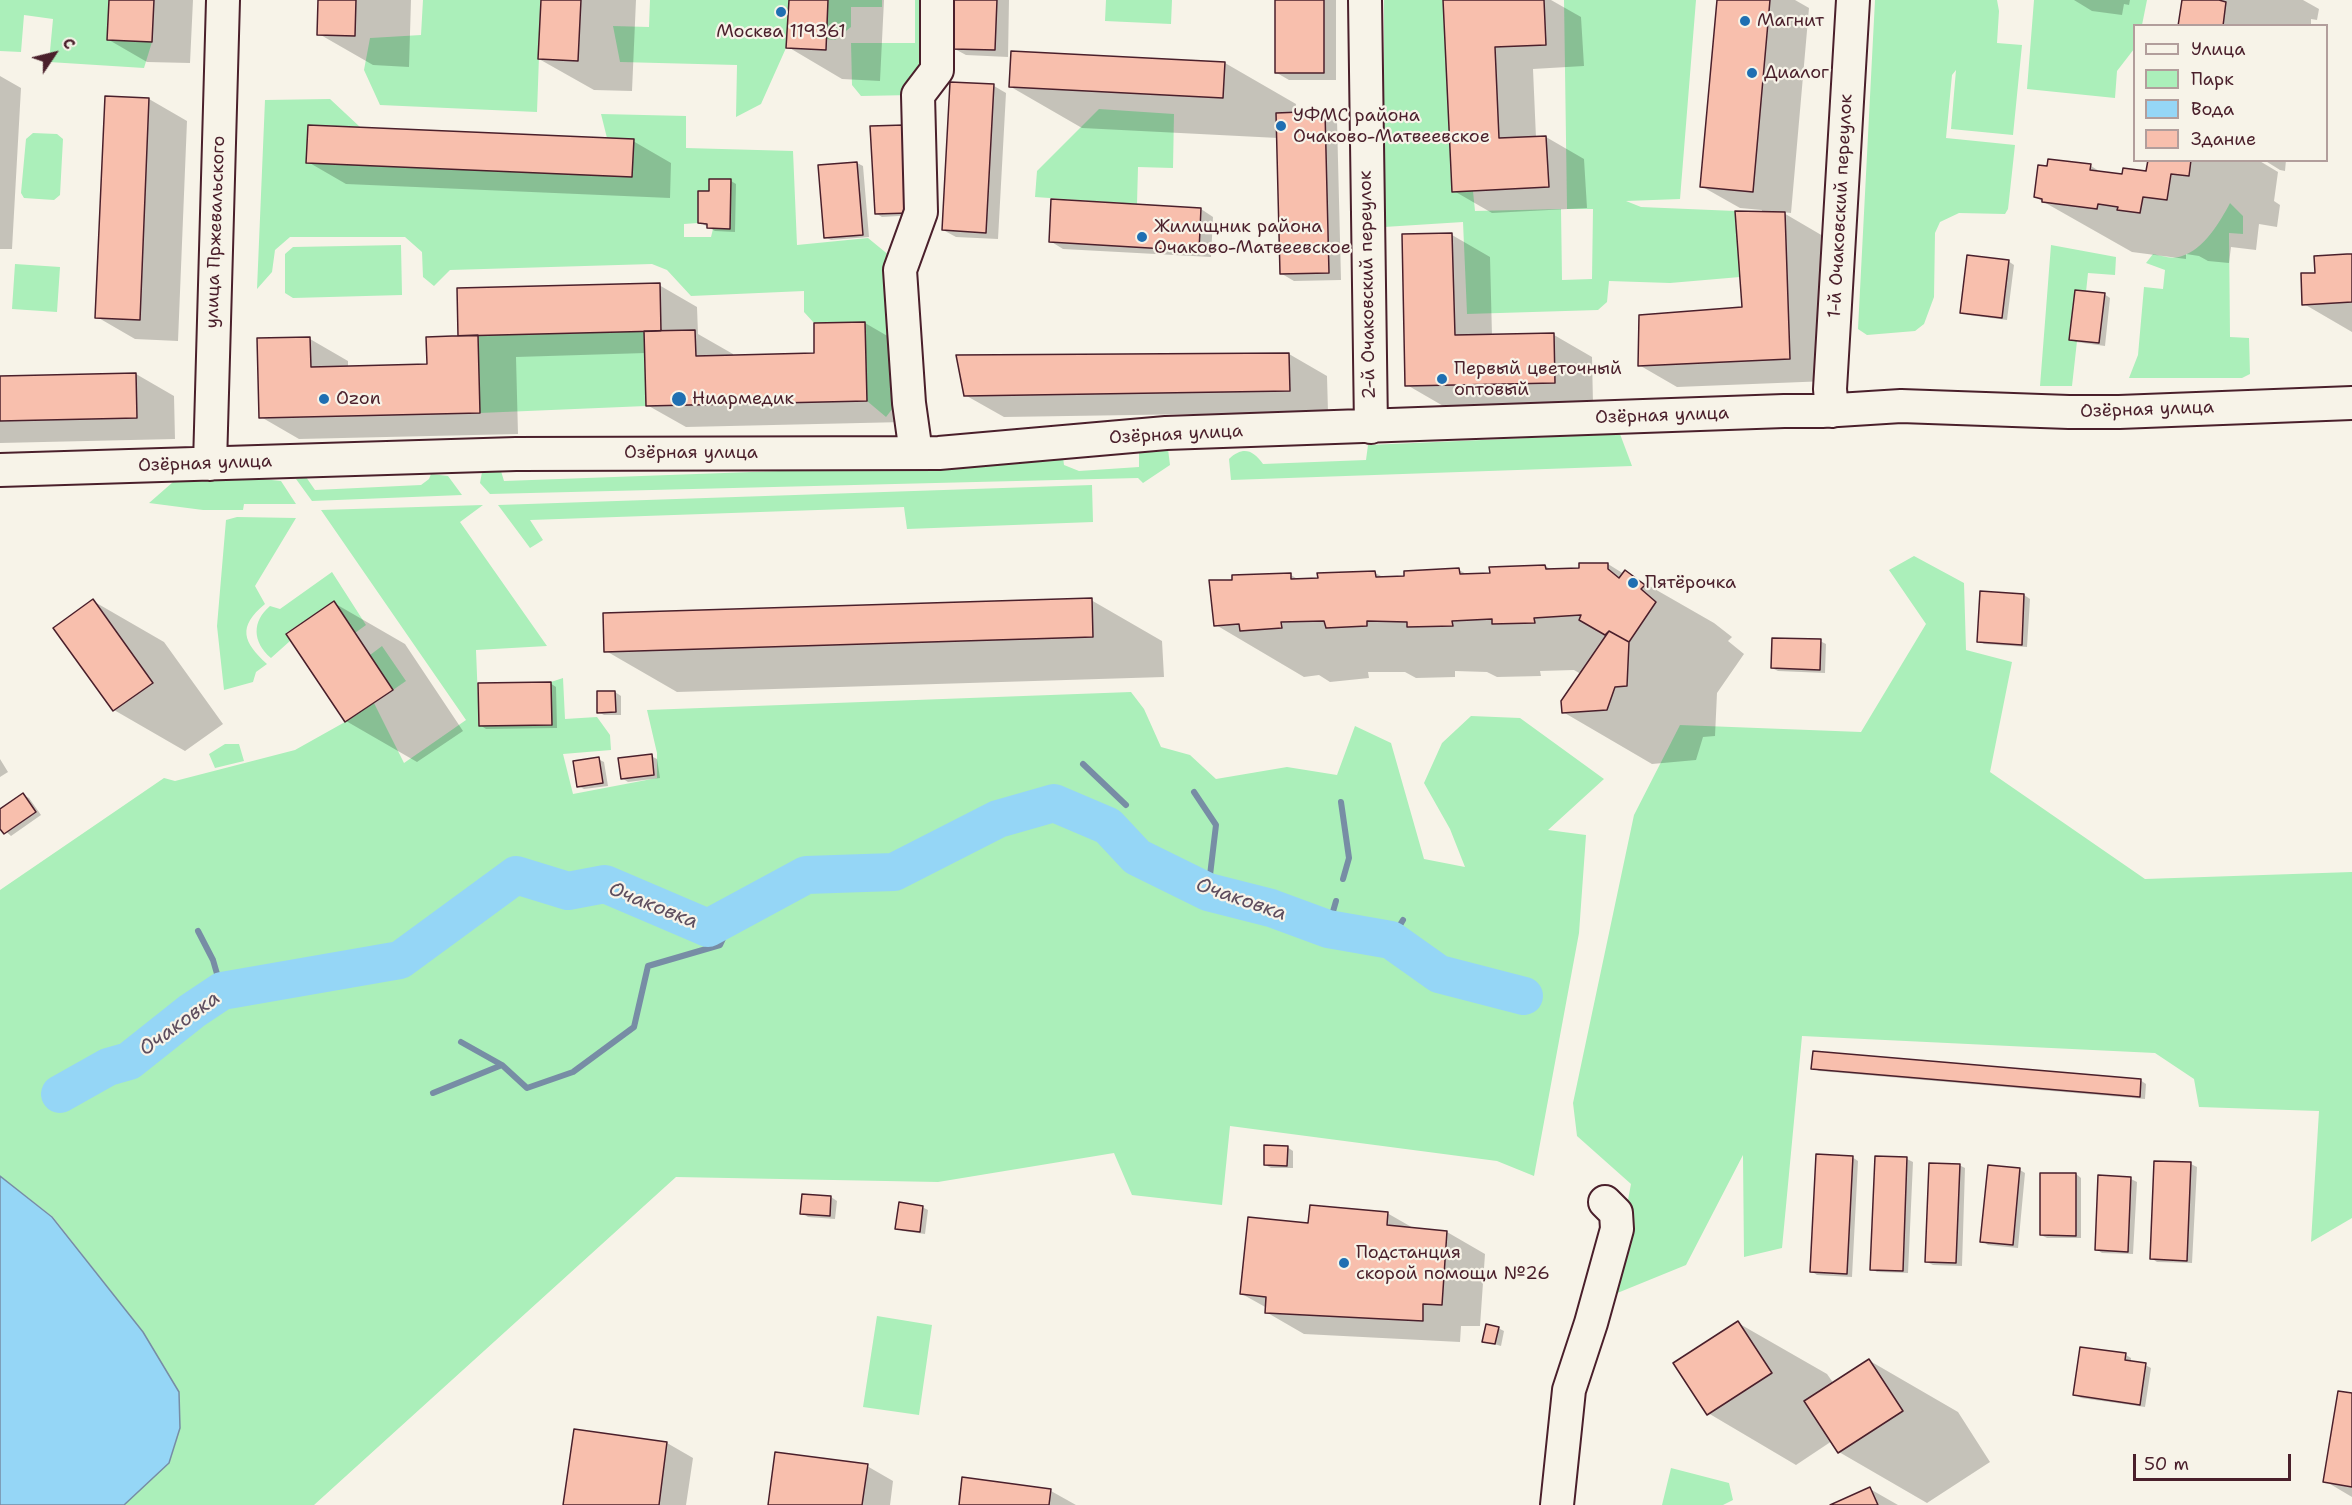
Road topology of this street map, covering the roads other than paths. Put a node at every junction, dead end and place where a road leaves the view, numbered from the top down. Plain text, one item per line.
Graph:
1 (223, 0) edge
2 (937, 0) edge
3 (1365, 0) edge
4 (1853, 0) edge
5 (2352, 403) edge
6 (1832, 411) junction
7 (1371, 426) junction
8 (916, 453) junction
9 (210, 464) junction
10 (0, 470) edge
11 (1605, 1202) dead end
12 (1557, 1505) edge

1 - 9 street, улица Пржевальского
2 - 8 street
3 - 7 street, 2-й Очаковский переулок
4 - 6 street, 1-й Очаковский переулок
5 - 6 street, Озёрная улица
6 - 7 street, Озёрная улица
7 - 8 street, Озёрная улица
8 - 9 street, Озёрная улица
9 - 10 street, Озёрная улица
11 - 12 street

